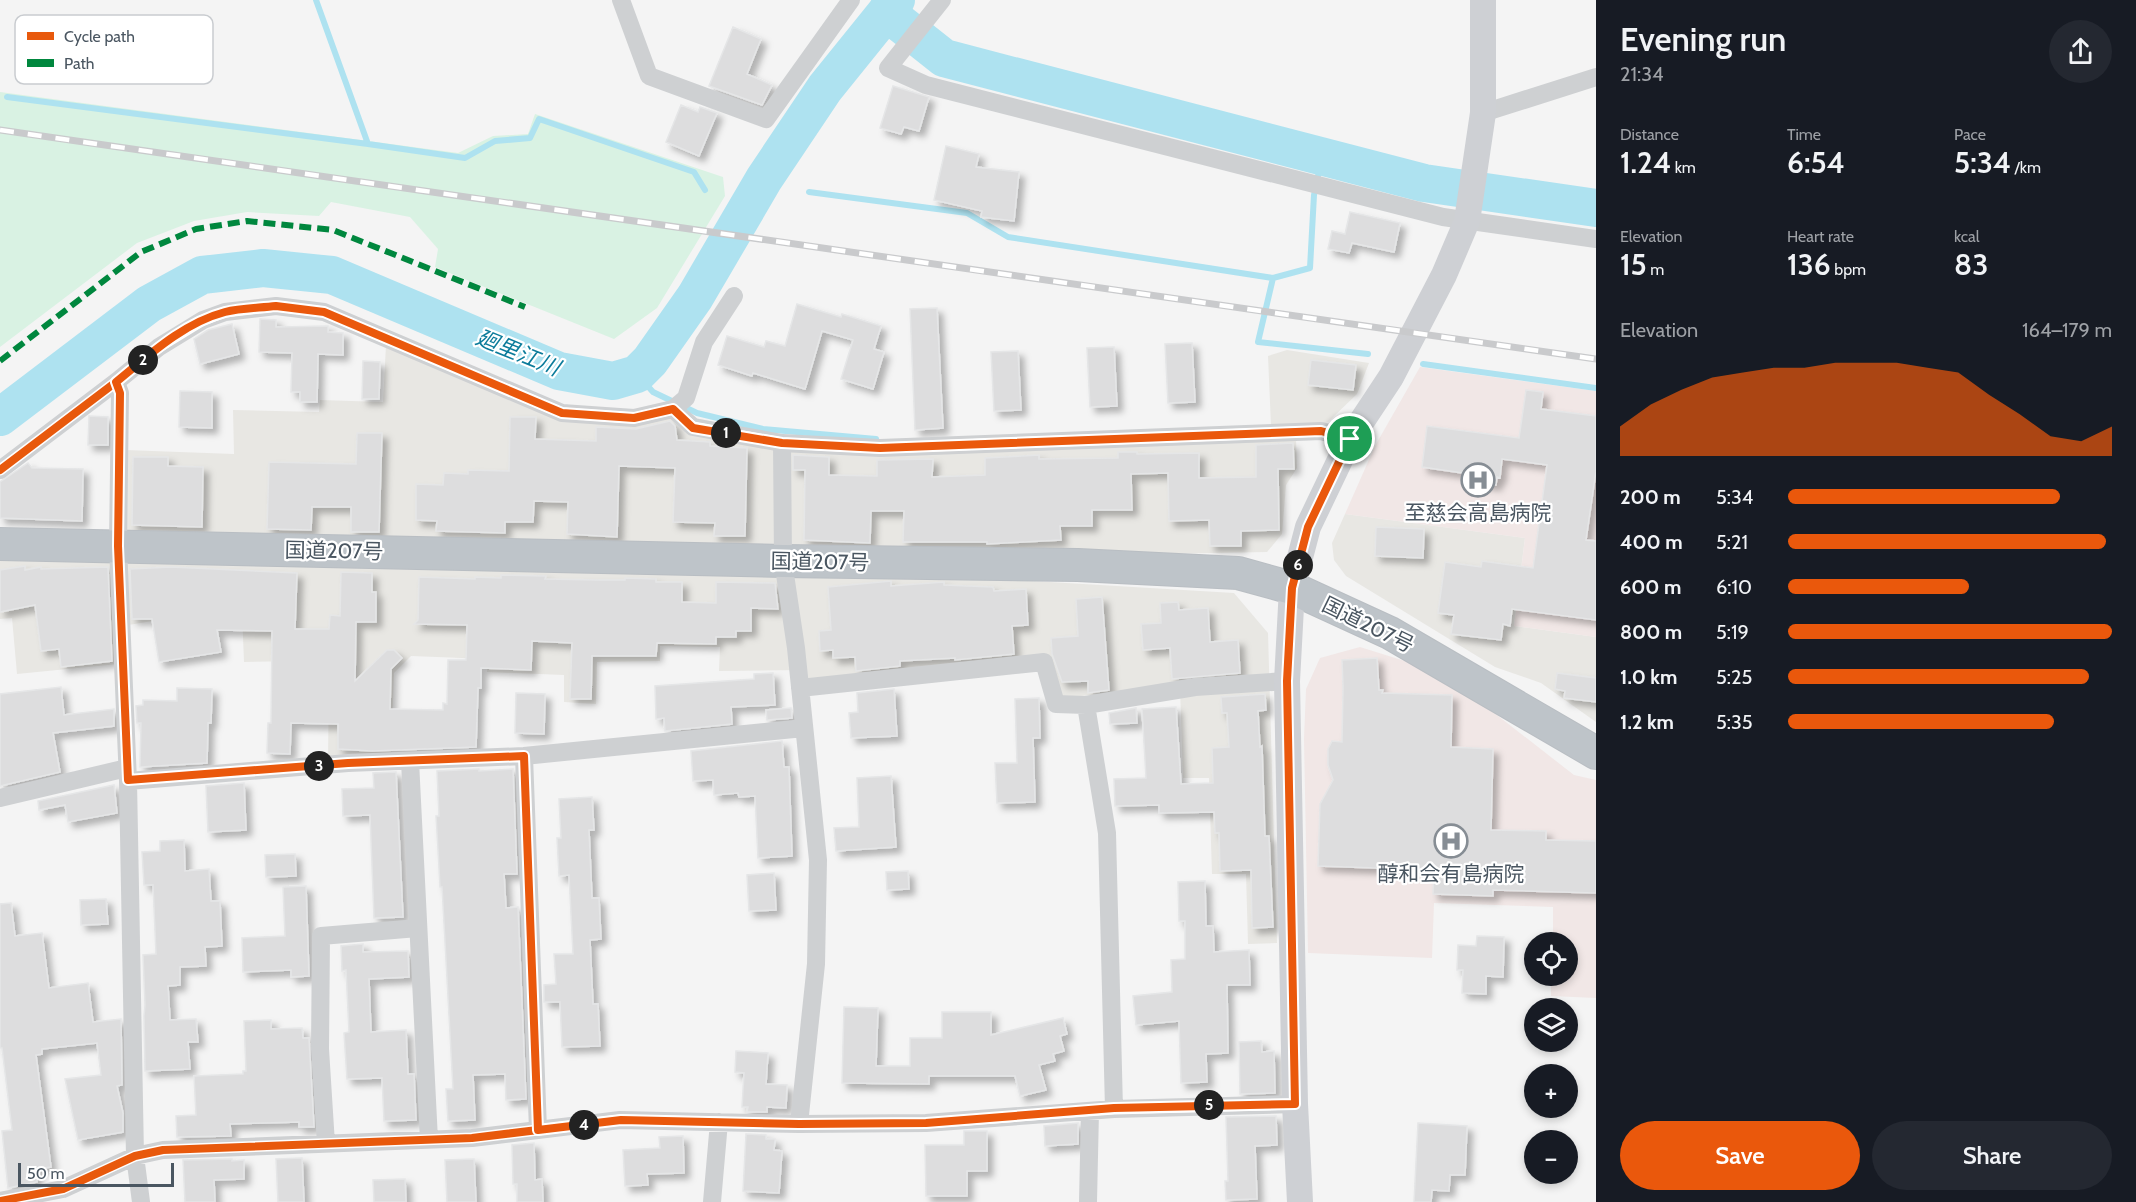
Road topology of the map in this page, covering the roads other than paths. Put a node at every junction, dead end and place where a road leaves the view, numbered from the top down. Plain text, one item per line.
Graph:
1 (621, 0) edge
2 (851, 0) edge
3 (942, 0) edge
4 (1483, 0) edge
5 (1596, 77) edge
6 (1484, 113) junction
7 (1467, 221) junction
8 (1596, 239) edge
9 (734, 296) dead end
10 (116, 382) junction
11 (680, 404) junction
12 (1350, 439) junction
13 (782, 443) junction
14 (0, 470) edge
15 (0, 544) edge
16 (118, 546) junction
17 (783, 561) junction
18 (1292, 588) junction
19 (1287, 681) junction
20 (800, 688) junction
21 (1086, 705) junction
22 (804, 728) junction
23 (1596, 753) edge
24 (524, 756) junction
25 (410, 761) junction
26 (127, 774) junction
27 (0, 798) edge
28 (418, 928) junction
29 (1295, 1104) junction
30 (1114, 1108) junction
31 (1090, 1112) junction
32 (719, 1122) junction
33 (799, 1124) junction
34 (538, 1130) junction
35 (429, 1140) junction
36 (326, 1144) junction
37 (135, 1156) junction
38 (0, 1201) edge
39 (141, 1202) edge
40 (712, 1202) edge
41 (1088, 1202) edge
42 (1300, 1202) edge

1 - 2 street
3 - 7 street
4 - 6 street
5 - 6 street
6 - 7 street
7 - 8 street
7 - 12 street
9 - 11 street
10 - 11 street
10 - 14 street
10 - 16 street
11 - 13 street
12 - 13 street
12 - 18 street
13 - 17 street
15 - 16 highway, 国道207号
16 - 17 highway, 国道207号
16 - 26 street
17 - 18 highway, 国道207号
17 - 20 street
18 - 19 street
18 - 23 highway, 国道207号
19 - 21 street
19 - 29 street
20 - 21 street
20 - 22 street
21 - 30 street
22 - 24 street
22 - 33 street
24 - 25 street
24 - 34 street
25 - 26 street
25 - 28 street
26 - 27 street
26 - 37 street
28 - 35 street
28 - 36 street
29 - 30 street
29 - 42 street
30 - 31 street
31 - 33 street
31 - 41 street
32 - 33 street
32 - 34 street
32 - 40 street
34 - 35 street
35 - 36 street
36 - 37 street
37 - 38 street
37 - 39 street

